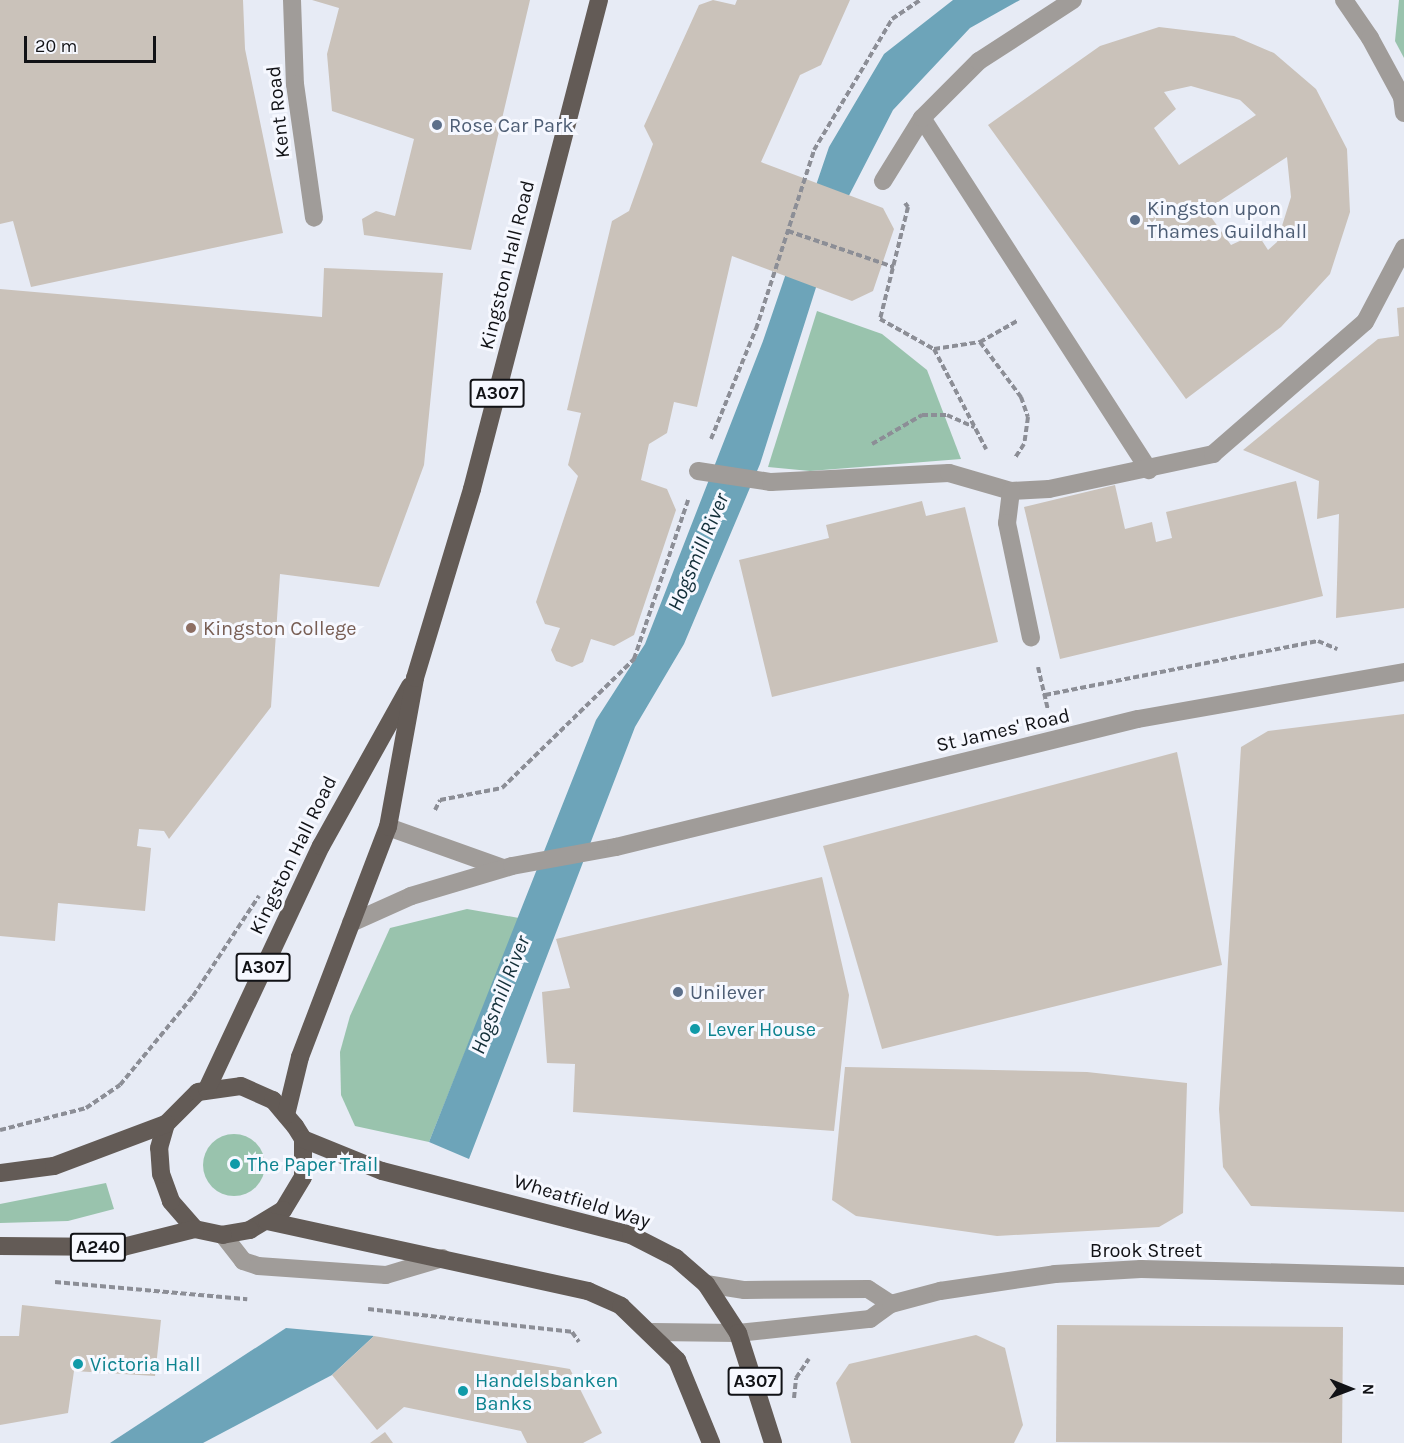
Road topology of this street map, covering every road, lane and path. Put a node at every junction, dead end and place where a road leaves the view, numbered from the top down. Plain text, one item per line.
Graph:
1 (292, 0) edge
2 (599, 0) edge
3 (920, 0) edge
4 (1073, 0) edge
5 (1344, 0) edge
6 (1404, 113) edge
7 (922, 118) junction
8 (883, 181) joint
9 (314, 218) dead end
10 (788, 231) junction
11 (1404, 248) edge
12 (894, 267) junction
13 (1043, 307) junction
14 (980, 342) junction
15 (934, 349) junction
16 (974, 428) junction
17 (864, 450) dead end
18 (1149, 470) junction
19 (702, 472) junction
20 (987, 485) junction
21 (1011, 491) junction
22 (1031, 638) joint
23 (1346, 647) dead end
24 (1404, 672) edge
25 (415, 678) junction
26 (1045, 695) junction
27 (1054, 743) junction
28 (429, 822) dead end
29 (388, 827) junction
30 (508, 867) junction
31 (265, 886) dead end
32 (351, 923) junction
33 (207, 1089) junction
34 (286, 1115) junction
35 (166, 1124) junction
36 (0, 1130) edge
37 (303, 1139) junction
38 (0, 1173) edge
39 (267, 1221) junction
40 (195, 1229) junction
41 (223, 1235) junction
42 (0, 1246) edge
43 (443, 1258) junction
44 (1404, 1276) edge
45 (46, 1281) dead end
46 (706, 1284) junction
47 (257, 1299) dead end
48 (891, 1304) junction
49 (363, 1309) dead end
50 (652, 1332) junction
51 (738, 1333) junction
52 (579, 1342) dead end
53 (813, 1357) dead end
54 (793, 1405) dead end
55 (711, 1443) edge
56 (773, 1443) edge

1 - 9 street, Kent Road
2 - 25 main road, Kingston Hall Road / A307
3 - 10 path
4 - 7 street
5 - 6 street
7 - 8 street
7 - 13 street
8 - 12 path
10 - 12 path
10 - 19 path
11 - 18 street
12 - 15 path
13 - 14 path
13 - 18 street
14 - 15 path
14 - 20 path
15 - 16 path
16 - 17 path
16 - 20 path
18 - 21 street
19 - 20 street
19 - 28 path
20 - 21 street
21 - 22 street
22 - 26 path
23 - 26 path
24 - 27 street, St James' Road
25 - 29 main road, Kingston Hall Road / A307
25 - 33 main road, Kingston Hall Road / A307
26 - 27 path
27 - 30 street, St James' Road
29 - 30 street
29 - 32 main road, Kingston Hall Road / A307
30 - 32 street, St James' Road
31 - 36 path
32 - 34 main road, Kingston Hall Road / A307
33 - 34 main road
33 - 35 main road
34 - 37 main road
35 - 38 main road
35 - 40 main road
37 - 39 main road
37 - 46 main road, Wheatfield Way / A307
39 - 41 main road
39 - 43 main road
40 - 41 main road
40 - 42 main road, A240
41 - 43 street
43 - 50 main road
44 - 48 street, Brook Street
45 - 47 path
46 - 48 street
46 - 51 main road, Wheatfield Way / A307
48 - 51 street, Brook Street
49 - 52 path
50 - 51 street, Brook Street
50 - 55 main road
51 - 56 main road, Wheatfield Way / A307
53 - 54 path

